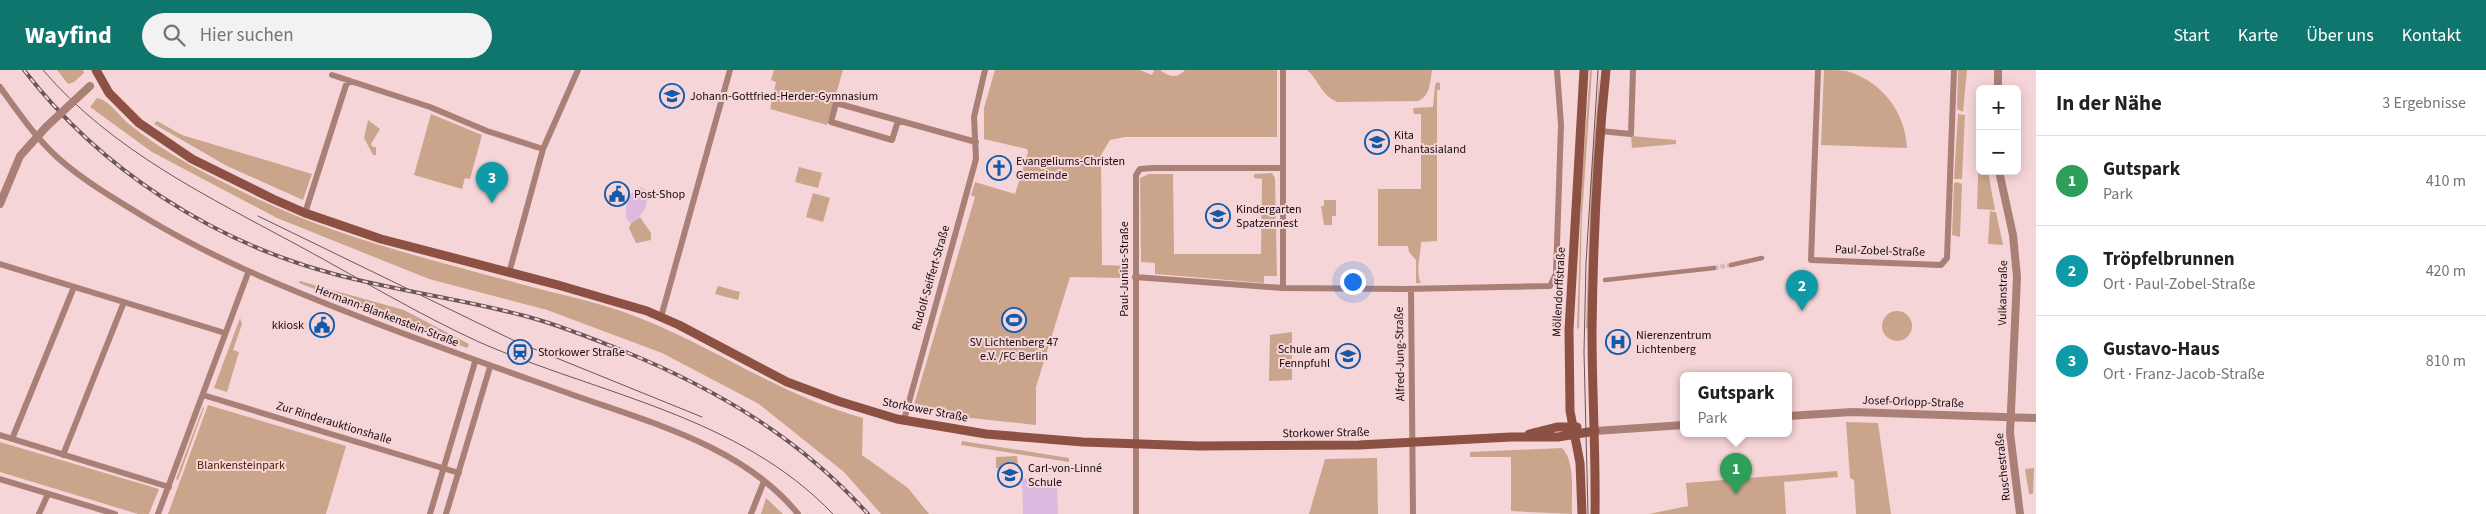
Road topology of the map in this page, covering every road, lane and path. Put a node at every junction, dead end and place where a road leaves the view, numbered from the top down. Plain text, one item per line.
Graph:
1 (578, 70) edge
2 (730, 70) edge
3 (985, 70) edge
4 (1283, 70) edge
5 (1557, 70) edge
6 (1584, 70) edge
7 (1606, 70) edge
8 (1633, 70) edge
9 (1818, 70) edge
10 (1954, 70) edge
11 (1998, 70) edge
12 (98, 74) edge
13 (332, 75) dead end
14 (350, 81) junction
15 (1998, 85) edge
16 (0, 87) edge
17 (898, 121) junction
18 (1600, 130) junction
19 (37, 136) junction
20 (976, 142) junction
21 (543, 149) junction
22 (1282, 168) junction
23 (2000, 175) edge
24 (0, 204) edge
25 (306, 213) junction
26 (1762, 258) dead end
27 (0, 264) edge
28 (1731, 265) tunnel mouth
29 (1714, 268) tunnel mouth
30 (248, 273) junction
31 (509, 273) junction
32 (1135, 277) junction
33 (1605, 280) dead end
34 (74, 287) junction
35 (1283, 288) junction
36 (1411, 289) junction
37 (124, 302) junction
38 (661, 317) junction
39 (225, 333) junction
40 (475, 362) junction
41 (490, 366) junction
42 (203, 395) junction
43 (1792, 416) edge
44 (2010, 417) junction
45 (2036, 418) edge
46 (904, 420) junction
47 (1680, 425) edge
48 (1574, 430) junction
49 (1595, 431) junction
50 (0, 435) edge
51 (12, 439) junction
52 (1136, 443) junction
53 (1414, 443) junction
54 (64, 455) junction
55 (443, 468) junction
56 (458, 473) junction
57 (0, 479) edge
58 (764, 481) junction
59 (169, 487) junction
60 (48, 494) junction
61 (39, 514) edge
62 (115, 514) edge
63 (158, 514) edge
64 (430, 514) edge
65 (446, 514) edge
66 (751, 514) edge
67 (798, 514) edge
68 (1136, 514) edge
69 (1413, 514) edge
70 (1582, 514) edge
71 (1594, 514) edge
72 (2020, 514) edge

1 - 21 street
2 - 38 street
3 - 20 street, Rudolf-Seiffert-Straße
4 - 22 street
5 - 36 street, Möllendorffstraße
6 - 48 main road, Möllendorffstraße
7 - 18 main road
8 - 18 street
9 - 10 street, Paul-Zobel-Straße
11 - 15 street
12 - 19 street, bridge
12 - 25 main road, Storkower Straße
13 - 14 street
14 - 21 street
14 - 25 street
16 - 19 street, Hermann-Blankenstein-Straße
17 - 17 street
17 - 20 street
18 - 49 main road
19 - 24 street
19 - 30 street, Hermann-Blankenstein-Straße
20 - 46 street, Rudolf-Seiffert-Straße
21 - 31 street
22 - 32 street, Paul-Junius-Straße
22 - 35 street
23 - 44 street, Vulkanstraße
25 - 31 main road, Storkower Straße
26 - 28 street
27 - 34 street
29 - 33 street
30 - 39 street
30 - 40 street, Hermann-Blankenstein-Straße
31 - 38 main road, Storkower Straße
32 - 35 street, Alfred-Jung-Straße
32 - 52 street, Paul-Junius-Straße
34 - 37 street
34 - 51 street
35 - 36 street, Alfred-Jung-Straße
36 - 53 street, Alfred-Jung-Straße
37 - 39 street
37 - 54 street
38 - 46 main road, Storkower Straße
39 - 42 street
40 - 41 street, Hermann-Blankenstein-Straße
40 - 55 street
41 - 56 street
41 - 58 street, Hermann-Blankenstein-Straße
42 - 55 street, Zur Rinderauktionshalle
42 - 59 street
43 - 44 street, Josef-Orlopp-Straße
44 - 45 street, Josef-Orlopp-Straße
44 - 72 street, Ruschestraße
46 - 52 main road, Storkower Straße
47 - 49 street
48 - 49 main road, Storkower Straße
48 - 53 main road, Storkower Straße
48 - 70 main road, Möllendorffstraße
49 - 71 main road
50 - 51 street
51 - 54 street
52 - 53 main road, Storkower Straße
52 - 68 street, Paul-Junius-Straße
53 - 69 street, Alfred-Jung-Straße
54 - 59 street
55 - 56 street, Zur Rinderauktionshalle
55 - 64 street
56 - 65 street
57 - 60 street
58 - 66 street
58 - 67 street, Hermann-Blankenstein-Straße
59 - 63 street
60 - 61 street
60 - 62 street

